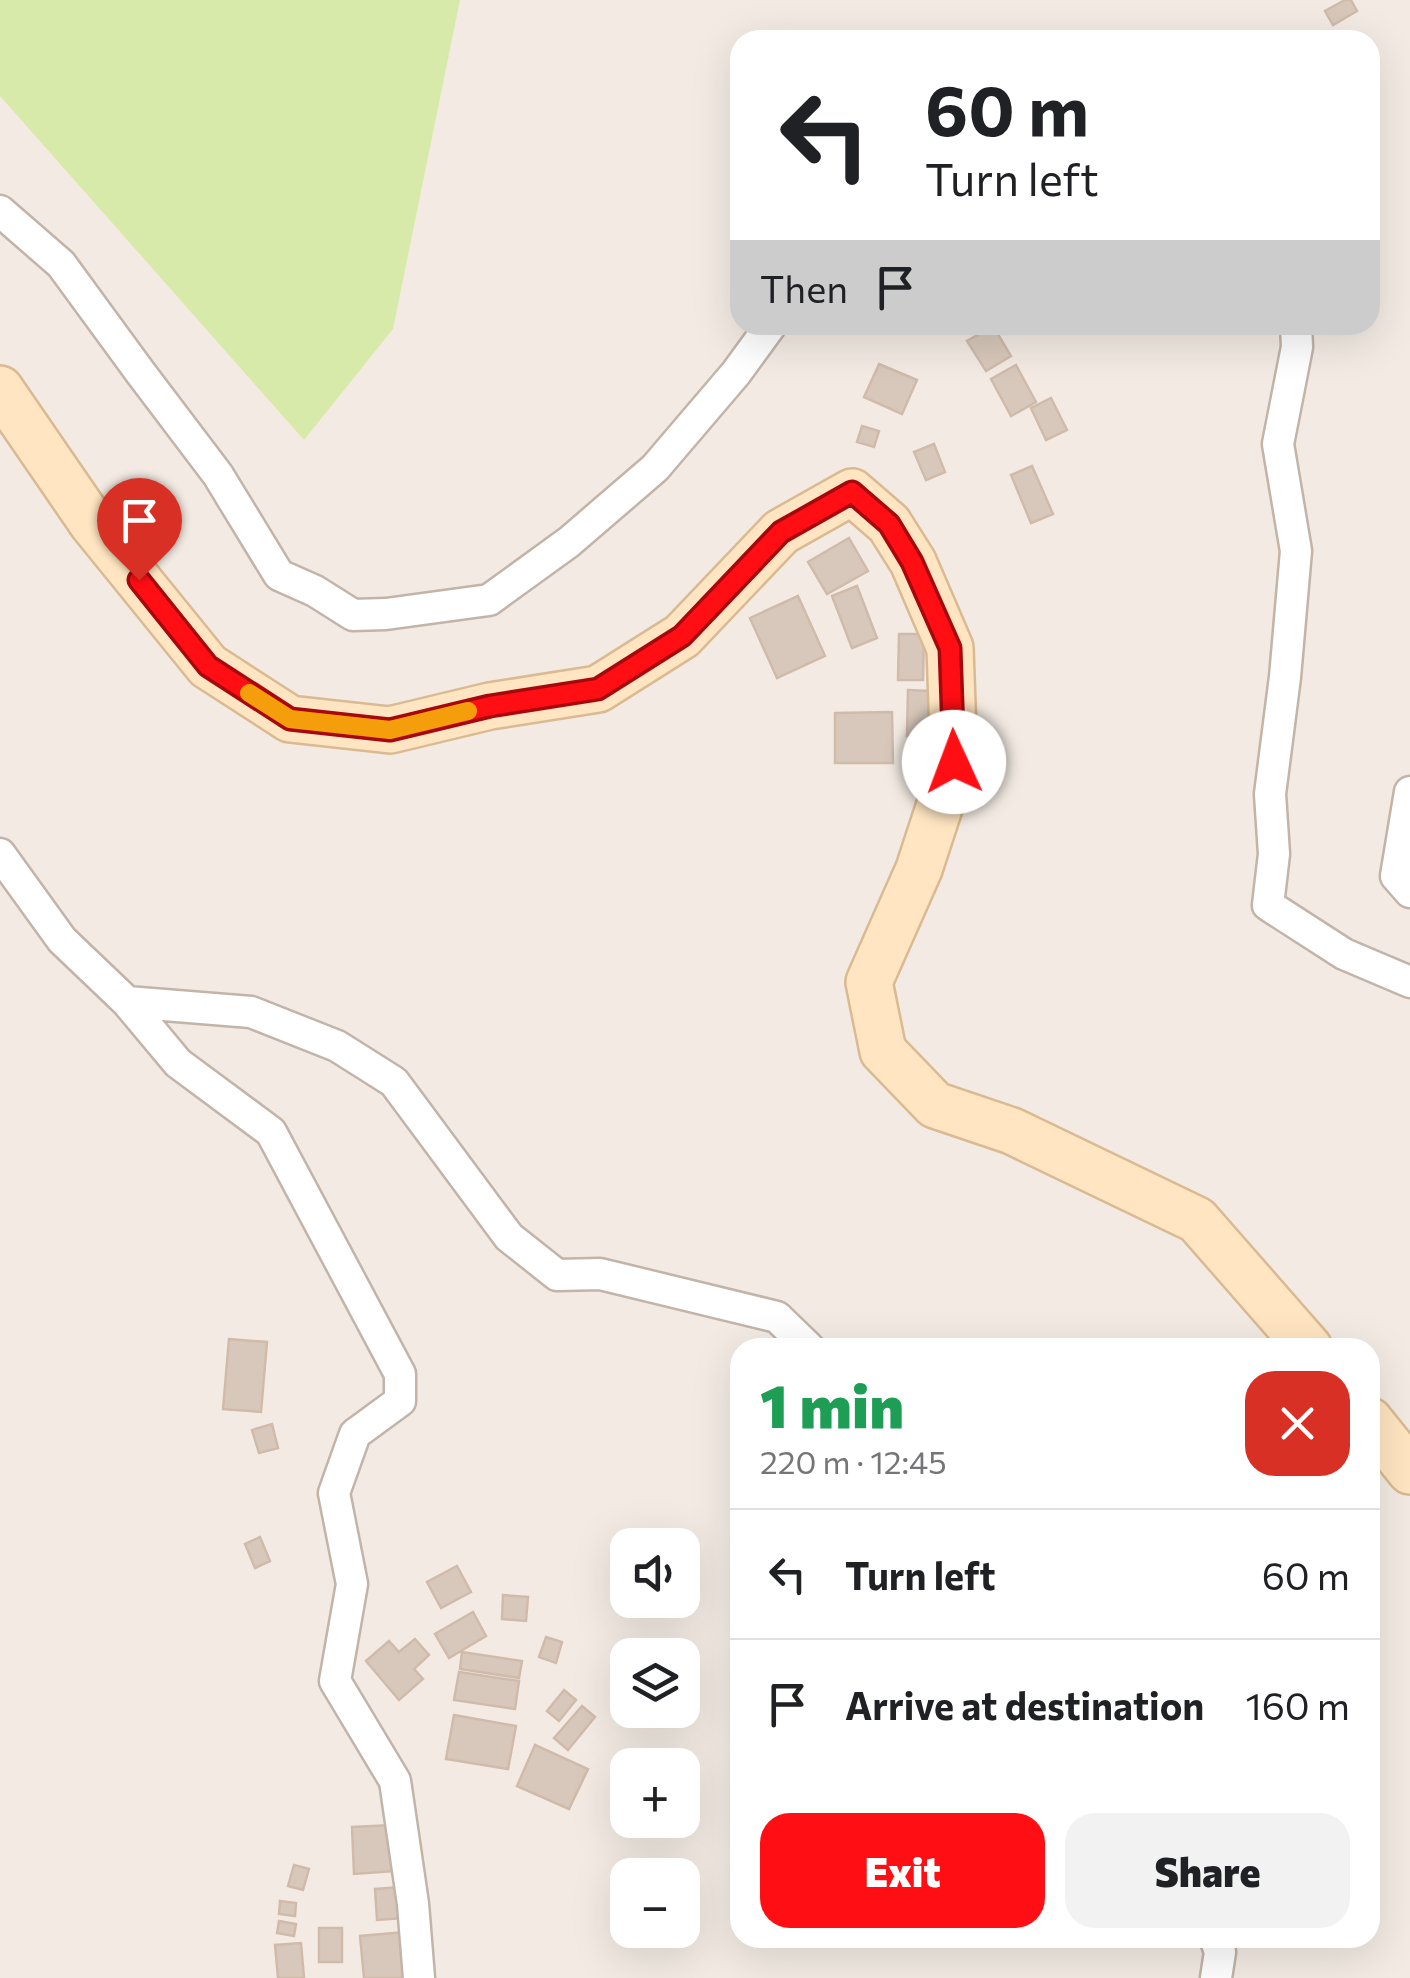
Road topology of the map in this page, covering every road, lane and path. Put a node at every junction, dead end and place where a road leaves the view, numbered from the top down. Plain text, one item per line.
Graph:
1 (0, 212) edge
2 (764, 335) edge
3 (1296, 335) edge
4 (0, 388) edge
5 (1410, 792) edge
6 (0, 854) edge
7 (1410, 892) edge
8 (1410, 982) edge
9 (127, 1002) junction
10 (799, 1338) edge
11 (1301, 1338) edge
12 (1380, 1434) edge
13 (1410, 1471) edge
14 (1219, 1948) edge
15 (420, 1978) edge
16 (1216, 1978) edge

1 - 2 street
3 - 8 street
4 - 11 main road
5 - 7 street
6 - 9 street
9 - 10 street
9 - 15 street
12 - 13 main road
14 - 16 street

